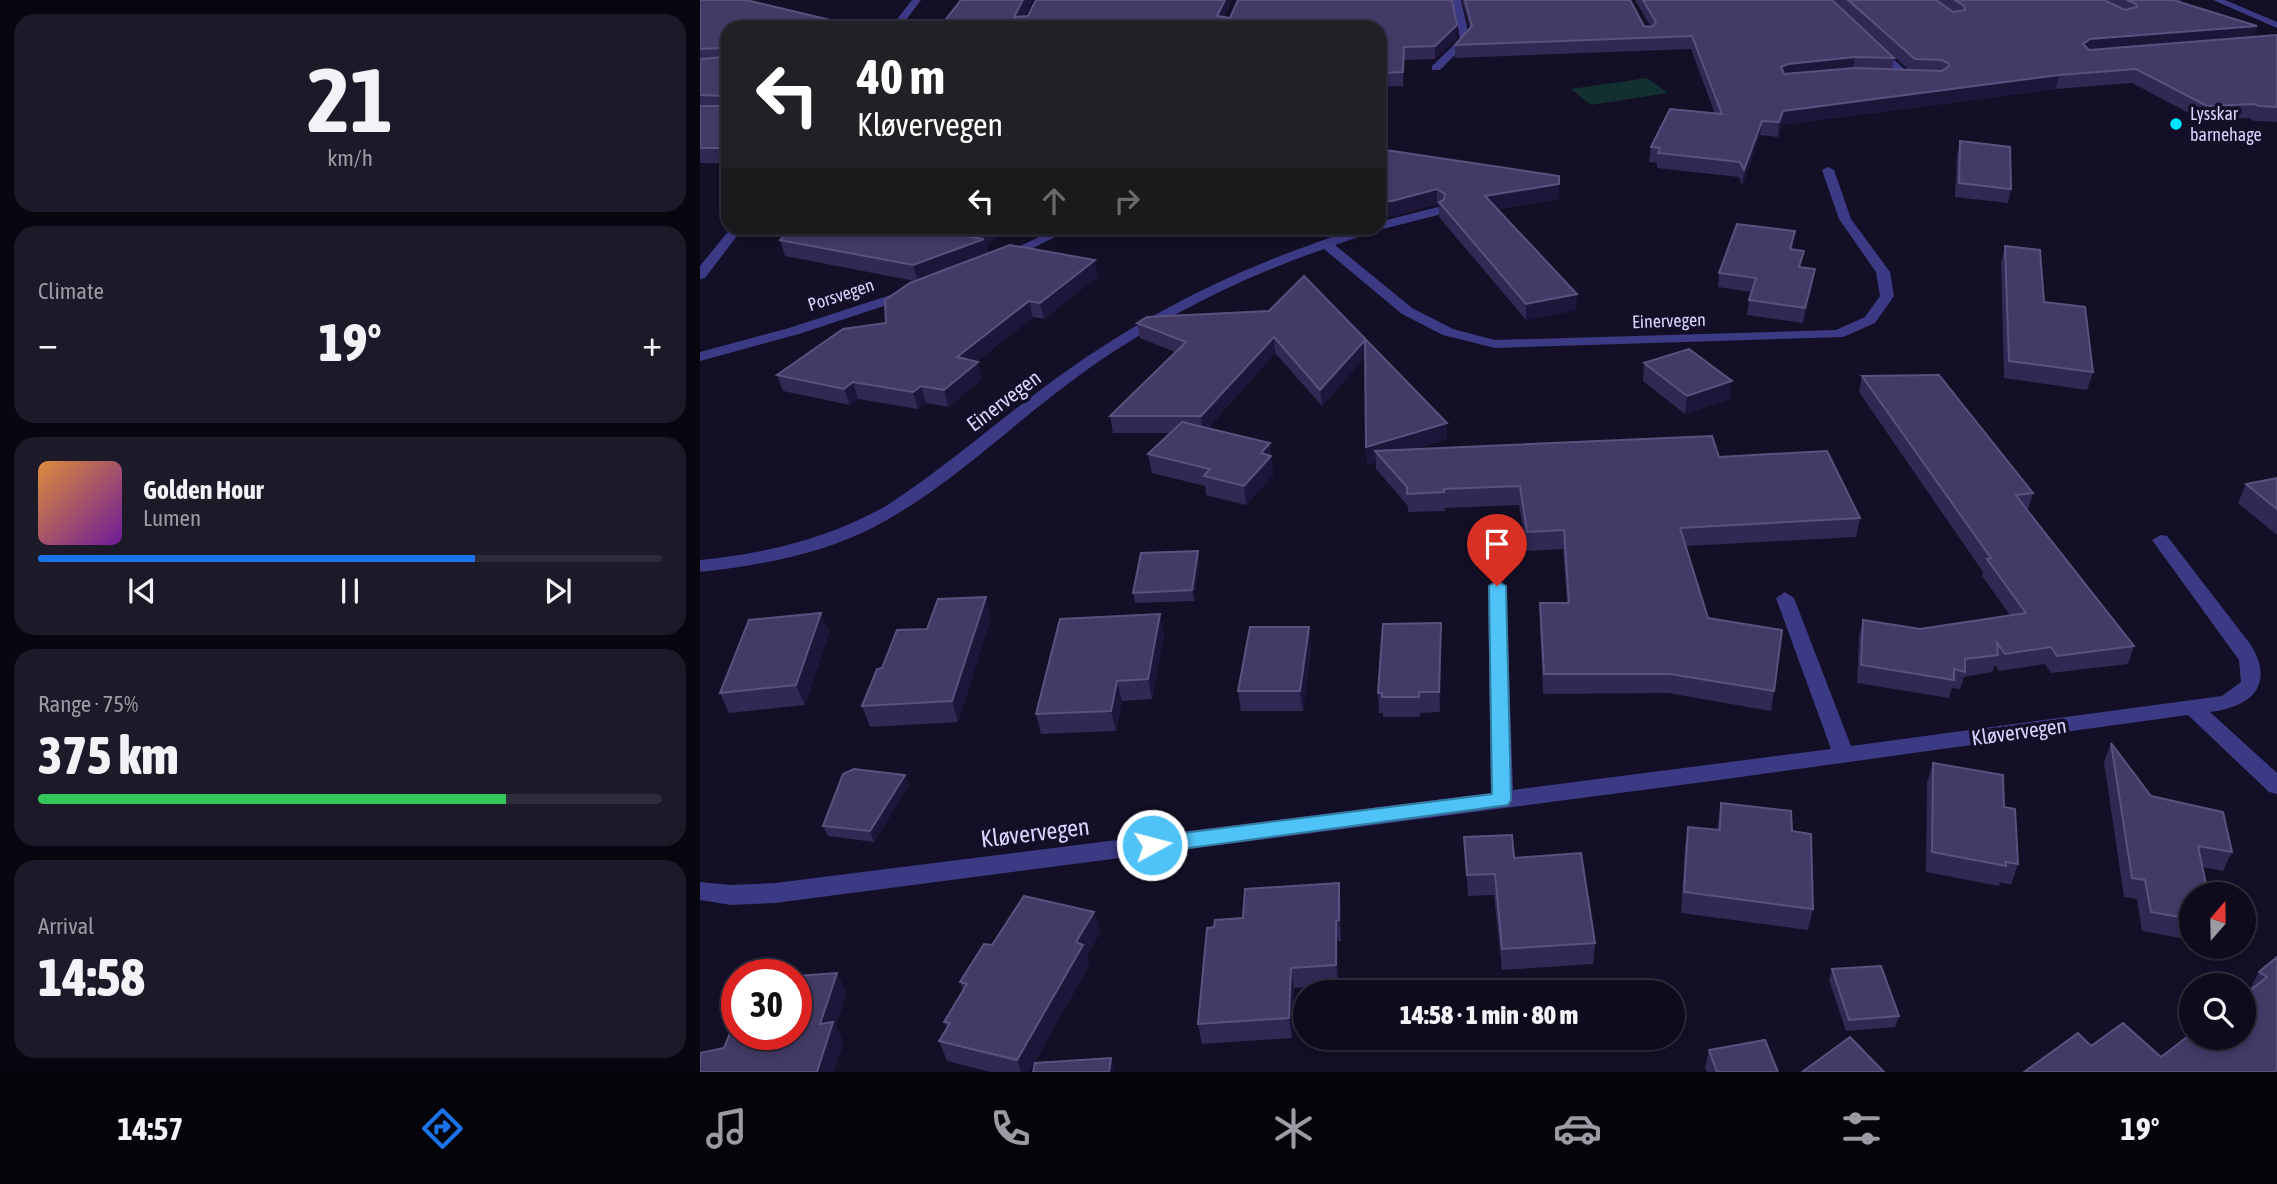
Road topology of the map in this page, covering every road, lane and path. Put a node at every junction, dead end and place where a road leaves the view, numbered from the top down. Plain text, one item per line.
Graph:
1 (917, 0) edge
2 (1457, 0) edge
3 (2217, 0) edge
4 (900, 21) edge
5 (2277, 24) edge
6 (1863, 36) edge
7 (1436, 68) edge
8 (1905, 76) edge
9 (1828, 170) dead end
10 (1438, 211) edge
11 (1386, 225) edge
12 (731, 235) edge
13 (1052, 235) edge
14 (1353, 235) edge
15 (1326, 244) junction
16 (989, 262) edge
17 (700, 275) edge
18 (917, 290) edge
19 (700, 357) edge
20 (2161, 540) dead end
21 (700, 566) edge
22 (1497, 586) dead end
23 (1785, 598) dead end
24 (2194, 709) junction
25 (1844, 755) junction
26 (2277, 786) edge
27 (1502, 800) junction
28 (700, 891) edge

1 - 4 street
2 - 7 street
3 - 5 street
6 - 8 street
9 - 15 street, Einervegen
10 - 11 street, Einervegen
12 - 17 street
13 - 16 street
14 - 15 street, Einervegen
15 - 21 street, Einervegen
18 - 19 street, Porsvegen
20 - 24 street, Kløvervegen
22 - 27 street
23 - 25 street
24 - 25 street, Kløvervegen
24 - 26 street
25 - 27 street, Kløvervegen
27 - 28 street, Kløvervegen

